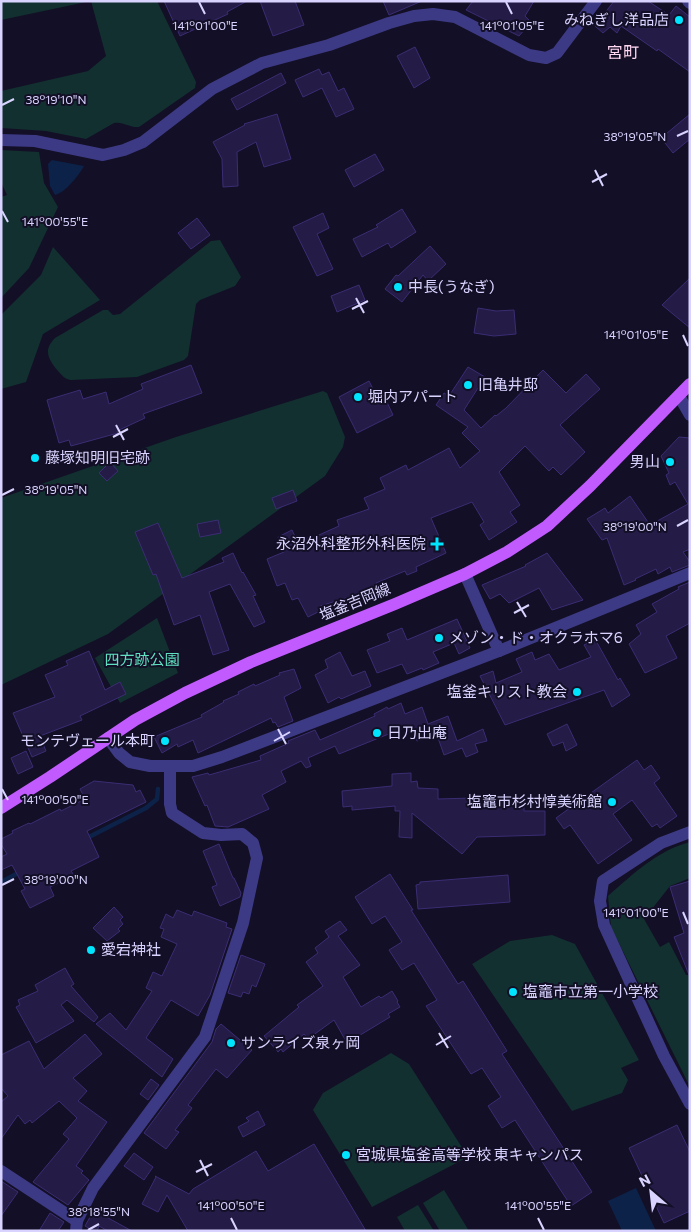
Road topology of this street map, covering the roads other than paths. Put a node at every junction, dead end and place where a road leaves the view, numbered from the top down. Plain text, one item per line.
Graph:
1 (596, 1) edge
2 (1, 140) edge
3 (690, 384) edge
4 (678, 396) junction
5 (690, 415) edge
6 (690, 573) edge
7 (465, 574) junction
8 (500, 651) junction
9 (108, 738) junction
10 (170, 767) junction
11 (1, 808) edge
12 (690, 832) edge
13 (690, 1104) edge
14 (1, 1171) edge
15 (76, 1226) edge

1 - 2 street
3 - 4 main road, 塩釜吉岡線
4 - 5 street
4 - 7 main road, 塩釜吉岡線
6 - 8 street
7 - 8 street
7 - 9 main road, 塩釜吉岡線
8 - 10 street
9 - 10 street
9 - 11 main road, 塩釜吉岡線
10 - 15 street
12 - 13 street
14 - 15 street

